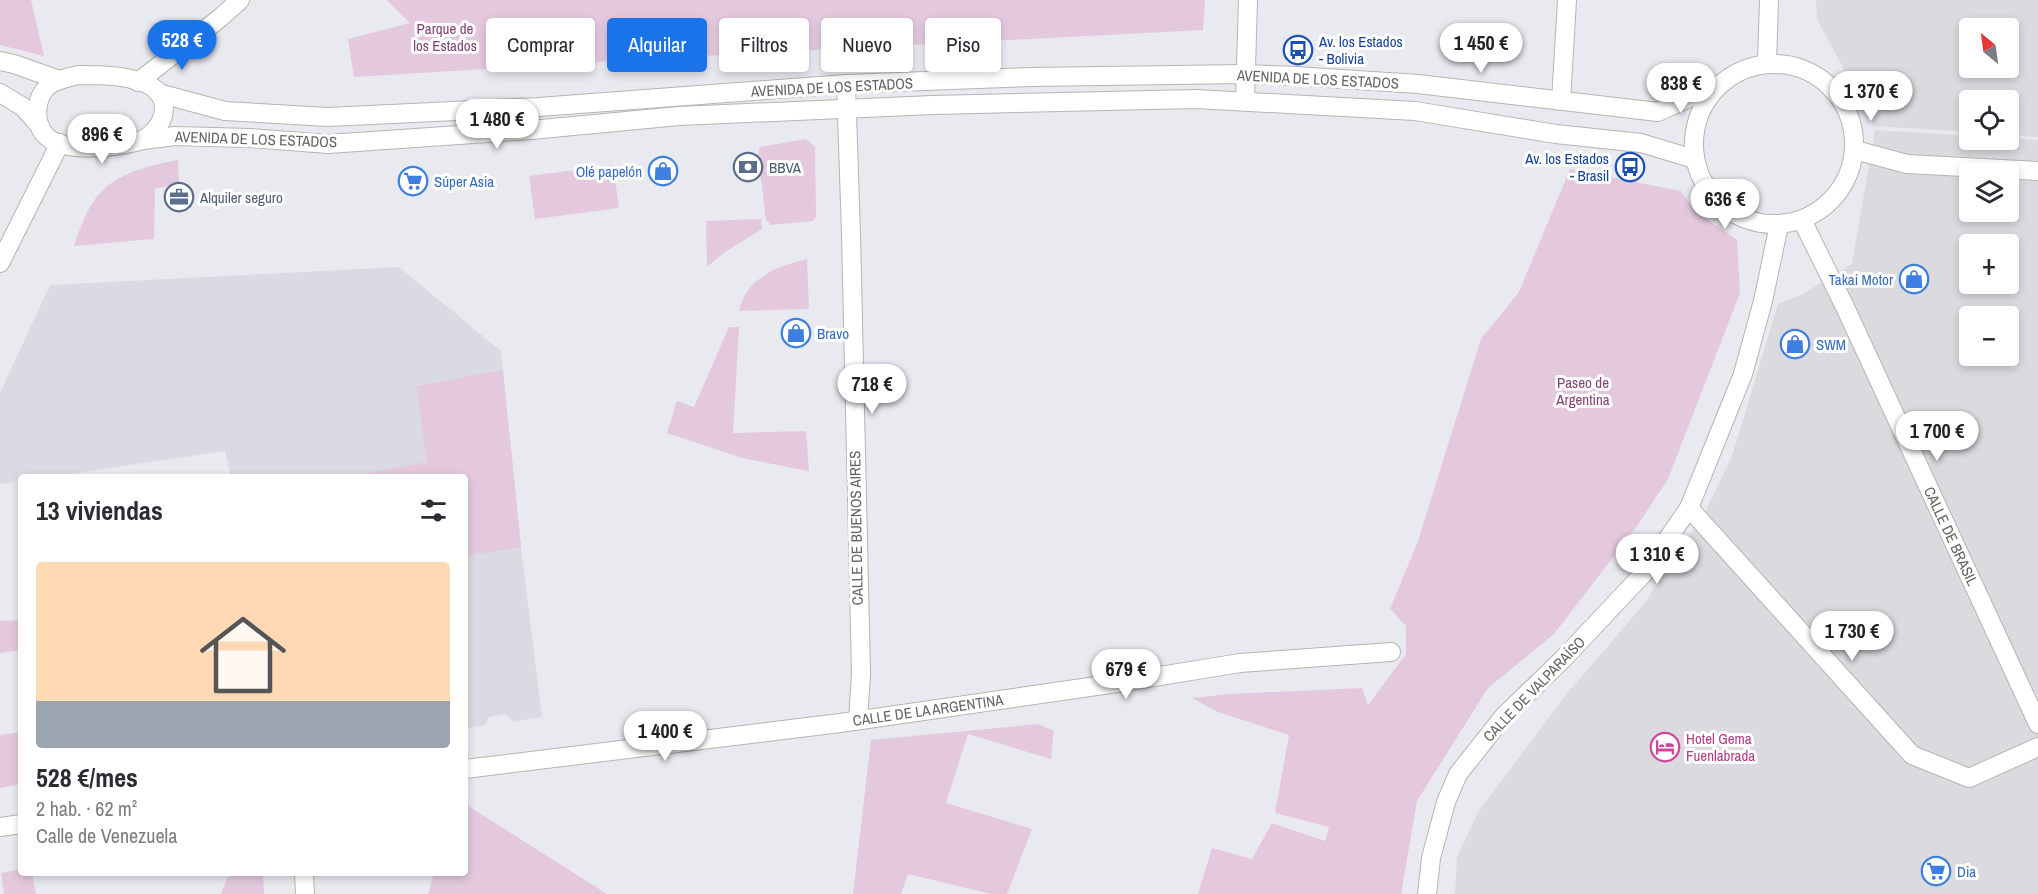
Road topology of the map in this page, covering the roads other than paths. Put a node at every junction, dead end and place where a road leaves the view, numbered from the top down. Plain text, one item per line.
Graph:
1 (240, 0) edge
2 (1248, 0) edge
3 (1567, 0) edge
4 (1769, 0) edge
5 (0, 61) edge
6 (1767, 63) junction
7 (1245, 74) junction
8 (59, 80) junction
9 (138, 82) junction
10 (846, 84) junction
11 (1718, 85) junction
12 (0, 93) edge
13 (158, 93) junction
14 (1245, 101) junction
15 (1561, 101) junction
16 (848, 108) junction
17 (40, 127) junction
18 (143, 140) junction
19 (60, 143) junction
20 (1855, 150) junction
21 (1694, 159) junction
22 (2038, 171) edge
23 (1802, 220) junction
24 (1779, 225) junction
25 (0, 262) edge
26 (1689, 508) junction
27 (1390, 652) dead end
28 (858, 720) junction
29 (2038, 724) edge
30 (2038, 747) edge
31 (468, 769) edge
32 (18, 824) edge
33 (0, 827) edge
34 (304, 876) edge
35 (305, 894) edge
36 (1427, 894) edge

1 - 9 street
2 - 7 street
3 - 15 street
4 - 6 street
5 - 8 street
6 - 11 street
6 - 20 street
7 - 10 street, AVENIDA DE LOS ESTADOS
7 - 14 street
7 - 15 street, AVENIDA DE LOS ESTADOS
8 - 9 street
8 - 17 street
9 - 13 street
10 - 13 street, AVENIDA DE LOS ESTADOS
10 - 16 street, CALLE DE BUENOS AIRES
11 - 15 street, AVENIDA DE LOS ESTADOS
11 - 21 street
12 - 17 street
13 - 18 street
14 - 16 street, AVENIDA DE LOS ESTADOS
14 - 21 street, AVENIDA DE LOS ESTADOS
16 - 18 street, AVENIDA DE LOS ESTADOS
16 - 28 street, CALLE DE BUENOS AIRES
17 - 19 street
18 - 19 street
19 - 25 street
20 - 22 street
20 - 23 street
21 - 24 street
23 - 24 street
23 - 29 street, CALLE DE BRASIL
24 - 26 street, CALLE DE VALPARAÍSO
26 - 30 street
26 - 36 street, CALLE DE VALPARAÍSO
27 - 28 street, CALLE DE LA ARGENTINA
28 - 31 street, CALLE DE LA ARGENTINA
32 - 33 street
34 - 35 street

